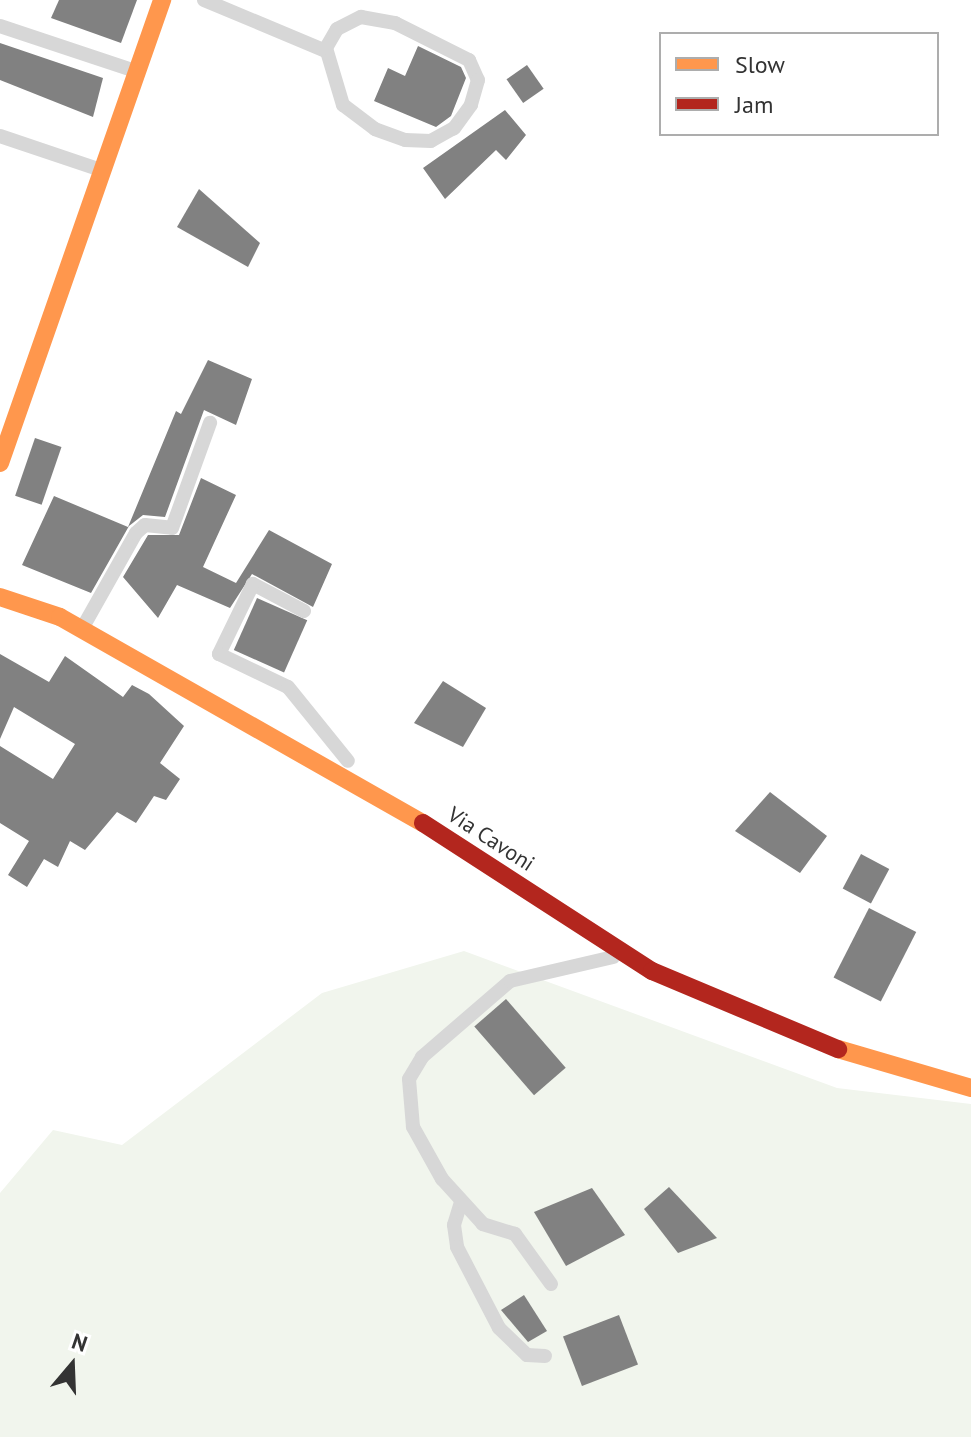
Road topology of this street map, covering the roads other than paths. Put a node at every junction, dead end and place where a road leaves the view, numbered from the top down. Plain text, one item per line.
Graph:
1 (162, 0) edge
2 (204, 0) edge
3 (0, 26) edge
4 (326, 51) junction
5 (137, 72) junction
6 (0, 136) edge
7 (103, 171) junction
8 (210, 423) dead end
9 (0, 463) edge
10 (0, 597) edge
11 (304, 611) dead end
12 (82, 629) junction
13 (351, 779) junction
14 (626, 954) junction
15 (971, 1088) edge
16 (461, 1202) junction
17 (551, 1284) dead end
18 (545, 1356) dead end

1 - 5 street
2 - 4 lane
3 - 5 lane
4 - 4 lane
5 - 7 street
6 - 7 lane
7 - 9 street
8 - 12 lane
10 - 12 street, Via Cavoni
11 - 13 lane
12 - 13 street, Via Cavoni
13 - 14 street, Via Cavoni
14 - 15 street, Via Cavoni
14 - 16 lane
16 - 17 lane
16 - 18 lane

